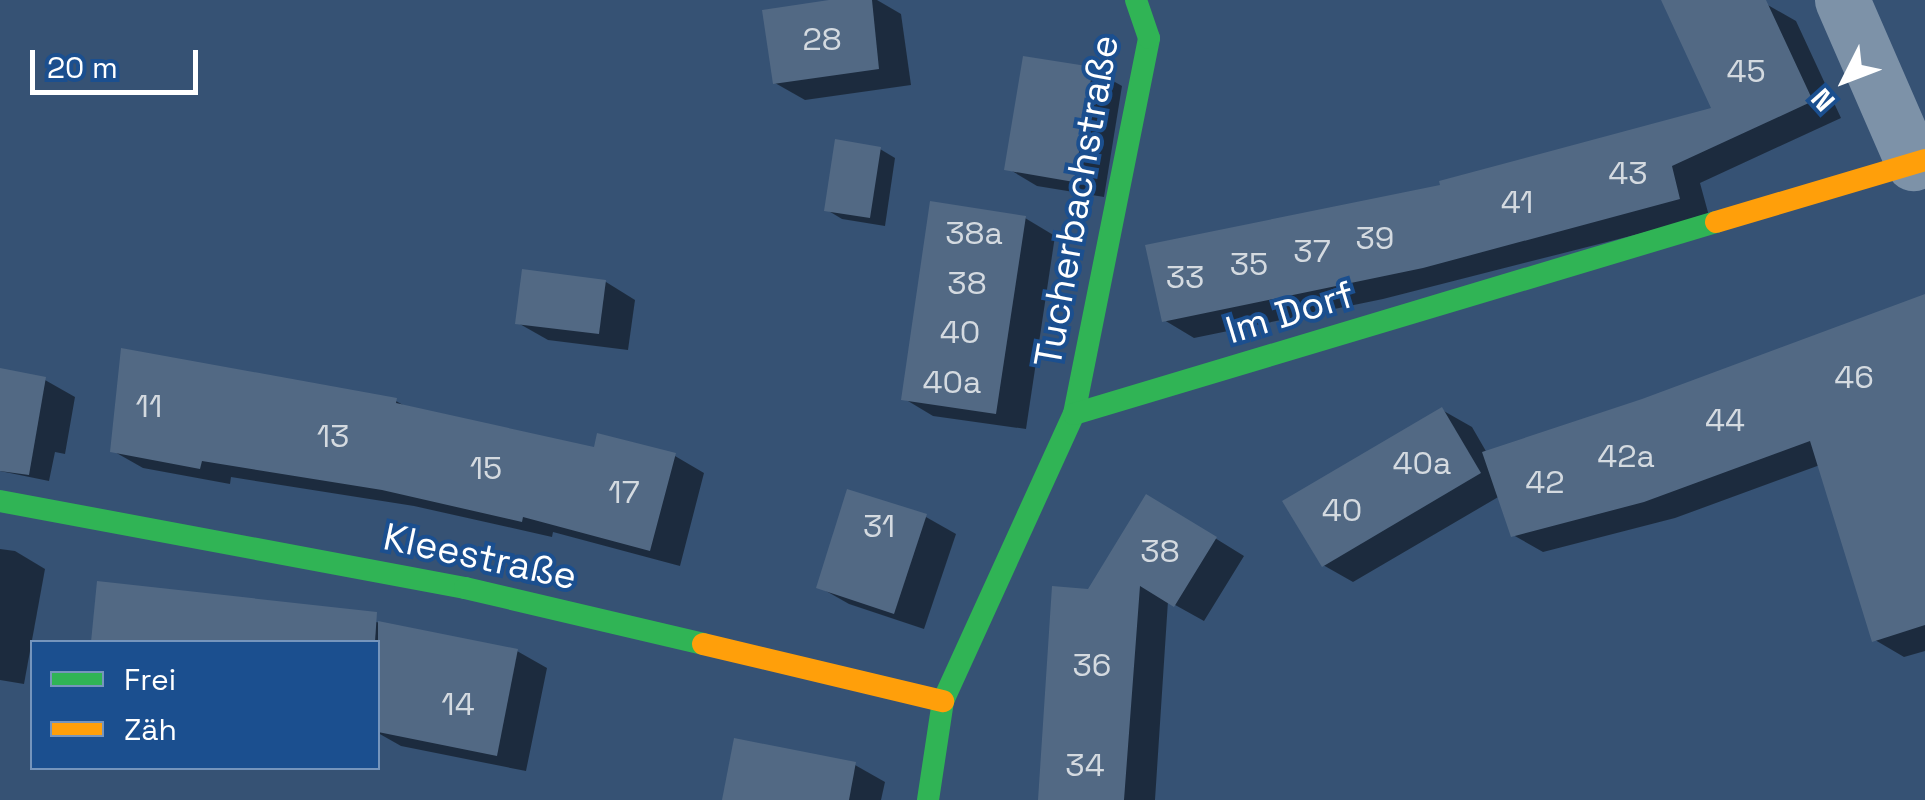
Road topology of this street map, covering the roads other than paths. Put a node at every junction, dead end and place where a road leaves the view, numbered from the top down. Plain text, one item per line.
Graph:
1 (1136, 0) edge
2 (1842, 0) edge
3 (1919, 161) edge
4 (1074, 414) junction
5 (0, 501) edge
6 (942, 701) junction
7 (928, 800) edge

1 - 4 street, Tucherbachstraße
2 - 3 street
3 - 4 street, Im Dorf
4 - 6 street
5 - 6 street, Kleestraße
6 - 7 street

